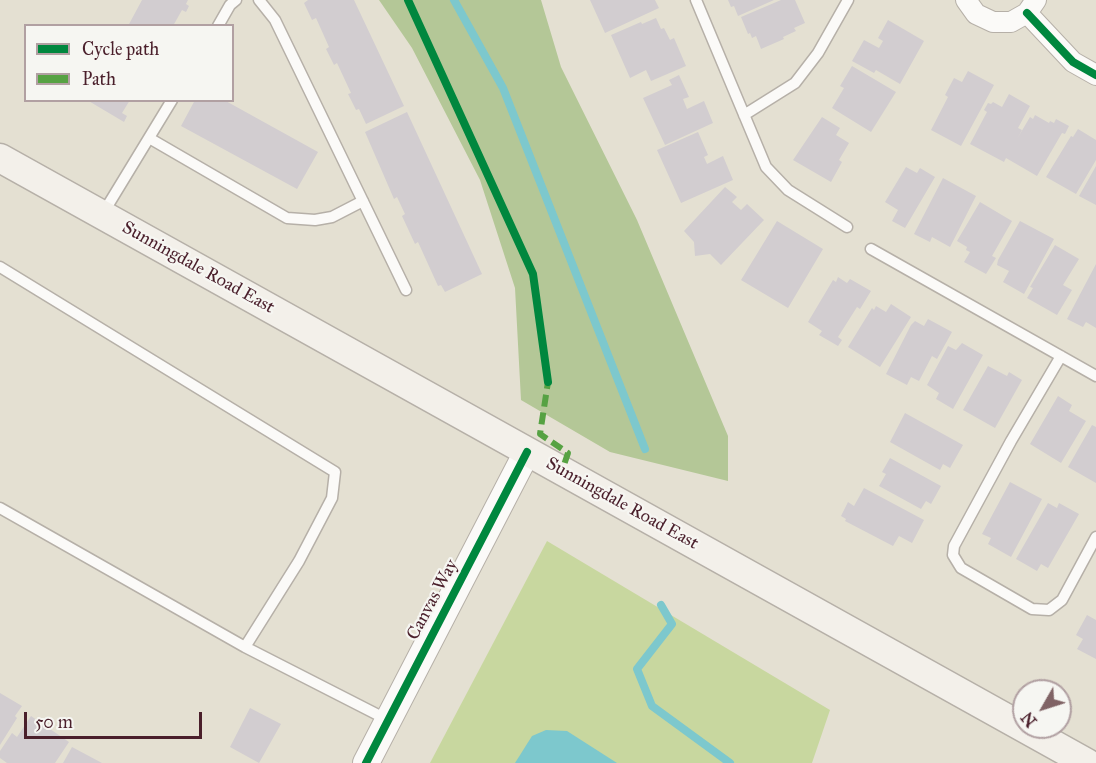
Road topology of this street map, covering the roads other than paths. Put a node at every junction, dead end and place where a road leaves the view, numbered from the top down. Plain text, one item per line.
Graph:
1 (236, 0) edge
2 (259, 0) edge
3 (696, 0) edge
4 (848, 0) edge
5 (966, 0) edge
6 (1032, 7) edge
7 (219, 24) edge
8 (1096, 75) edge
9 (171, 102) edge
10 (744, 115) junction
11 (149, 138) junction
12 (0, 158) edge
13 (363, 201) junction
14 (102, 215) junction
15 (847, 226) dead end
16 (871, 249) dead end
17 (0, 267) edge
18 (406, 290) dead end
19 (1061, 356) junction
20 (1096, 376) edge
21 (527, 452) junction
22 (0, 508) edge
23 (1096, 537) edge
24 (245, 647) junction
25 (388, 720) junction
26 (366, 763) edge
27 (1087, 763) edge

1 - 7 lane
2 - 13 lane
3 - 10 lane
4 - 10 lane
5 - 6 street
6 - 8 street
9 - 11 lane
10 - 15 lane
11 - 13 lane
11 - 14 lane
12 - 14 main road, Sunningdale Road East
13 - 18 lane
14 - 21 main road, Sunningdale Road East
16 - 19 lane
17 - 24 lane
19 - 20 lane
19 - 23 lane
21 - 25 street, Canvas Way
21 - 27 main road, Sunningdale Road East
22 - 24 lane
24 - 25 lane
25 - 26 street, Canvas Way

